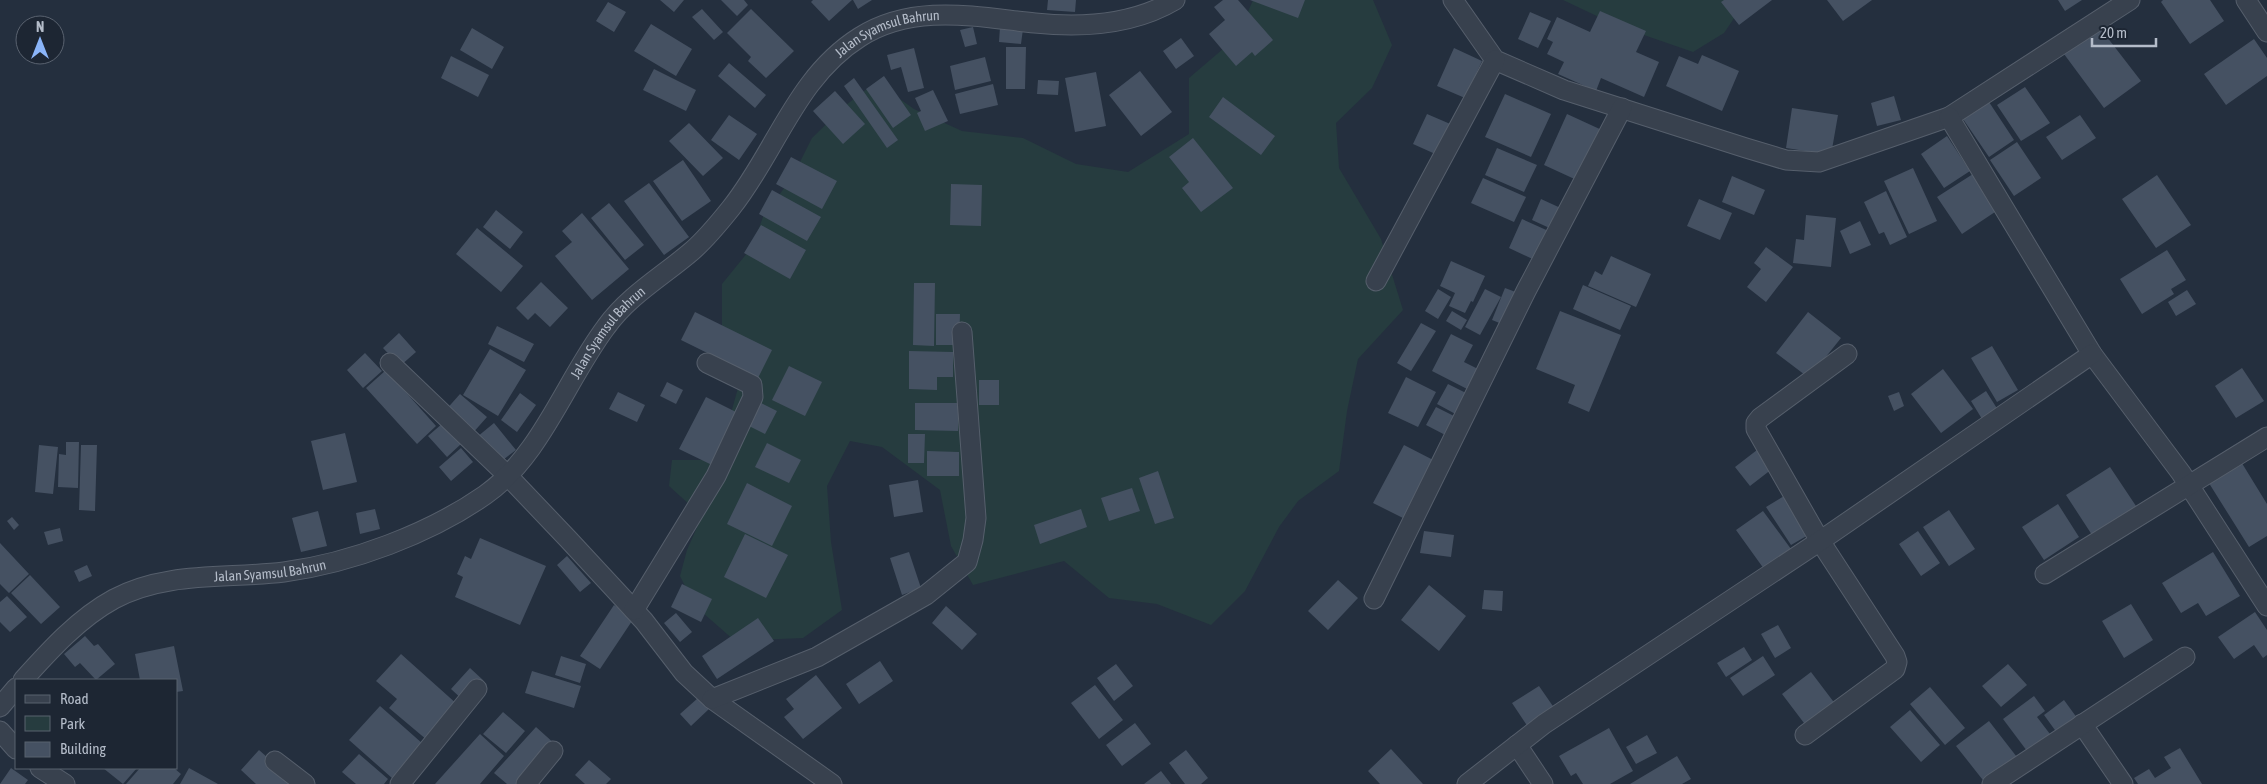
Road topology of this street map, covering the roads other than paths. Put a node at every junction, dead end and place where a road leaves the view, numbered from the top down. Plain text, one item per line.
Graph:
1 (1175, 0) edge
2 (1453, 0) edge
3 (2130, 0) edge
4 (2246, 0) edge
5 (2267, 32) edge
6 (1495, 60) junction
7 (1622, 108) junction
8 (1949, 117) junction
9 (1376, 281) dead end
10 (962, 332) dead end
11 (1847, 354) dead end
12 (2092, 354) junction
13 (390, 364) dead end
14 (707, 364) dead end
15 (2267, 437) edge
16 (508, 476) junction
17 (2189, 486) junction
18 (1820, 541) junction
19 (2045, 574) dead end
20 (1374, 599) dead end
21 (2267, 606) edge
22 (634, 610) junction
23 (2185, 657) dead end
24 (24, 679) edge
25 (15, 689) edge
26 (477, 689) dead end
27 (712, 700) junction
28 (0, 706) edge
29 (2082, 724) junction
30 (0, 731) edge
31 (1805, 735) dead end
32 (1517, 745) junction
33 (15, 748) edge
34 (553, 751) dead end
35 (276, 761) dead end
36 (42, 769) edge
37 (65, 784) edge
38 (305, 784) edge
39 (400, 784) edge
40 (526, 784) edge
41 (832, 784) edge
42 (1467, 784) edge
43 (1543, 784) edge
44 (1992, 784) edge
45 (2124, 784) edge

1 - 16 street, Jalan Syamsul Bahrun
2 - 6 street
3 - 8 street
4 - 5 street
6 - 7 street
6 - 9 street
7 - 8 street
7 - 20 street
8 - 12 street
10 - 27 street
11 - 18 street
12 - 17 street
12 - 18 street
13 - 16 street
14 - 22 street
15 - 17 street
16 - 22 street
16 - 24 street, Jalan Syamsul Bahrun
17 - 19 street
17 - 21 street
18 - 31 street
18 - 32 street
22 - 27 street
23 - 29 street
25 - 28 street
26 - 39 street
27 - 41 street
29 - 44 street
29 - 45 street
30 - 33 street
32 - 42 street
32 - 43 street
34 - 40 street
35 - 38 street
36 - 37 street

